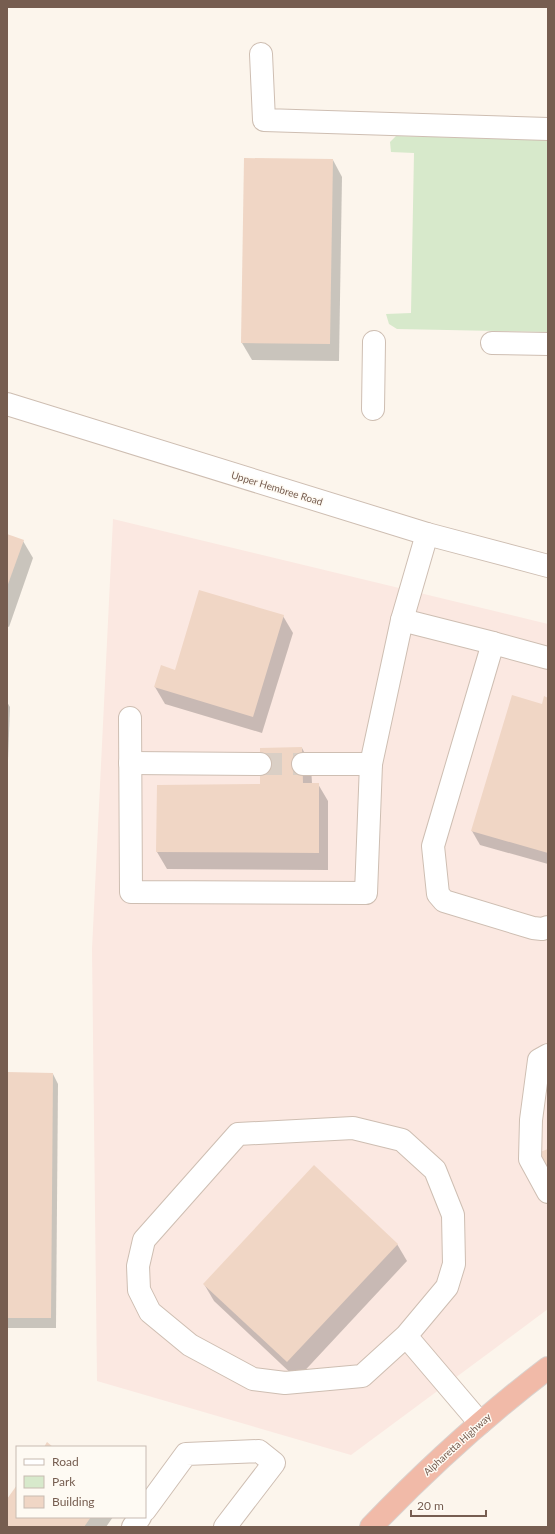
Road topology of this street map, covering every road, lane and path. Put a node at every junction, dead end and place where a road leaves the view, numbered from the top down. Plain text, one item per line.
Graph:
1 (261, 54) dead end
2 (548, 129) edge
3 (374, 342) dead end
4 (492, 343) dead end
5 (548, 344) edge
6 (7, 404) edge
7 (373, 409) dead end
8 (427, 534) junction
9 (548, 566) edge
10 (402, 620) junction
11 (493, 643) junction
12 (548, 658) edge
13 (130, 718) dead end
14 (130, 763) junction
15 (260, 764) tunnel mouth
16 (302, 764) tunnel mouth
17 (372, 764) junction
18 (548, 927) edge
19 (548, 1055) edge
20 (548, 1192) edge
21 (406, 1336) junction
22 (548, 1368) edge
23 (480, 1423) junction
24 (146, 1509) edge
25 (139, 1518) edge
26 (133, 1527) edge
27 (225, 1527) edge
28 (371, 1527) edge

1 - 2 street
3 - 7 street
4 - 5 street
6 - 8 street, Upper Hembree Road
8 - 9 street, Upper Hembree Road
8 - 10 street
10 - 11 street
10 - 17 street
11 - 12 street
11 - 18 street
13 - 14 street
14 - 15 street
14 - 17 street
16 - 17 street
19 - 20 street
21 - 21 street
21 - 23 street
22 - 23 highway, Alpharetta Highway
23 - 28 highway, Alpharetta Highway
24 - 27 street
25 - 26 street

